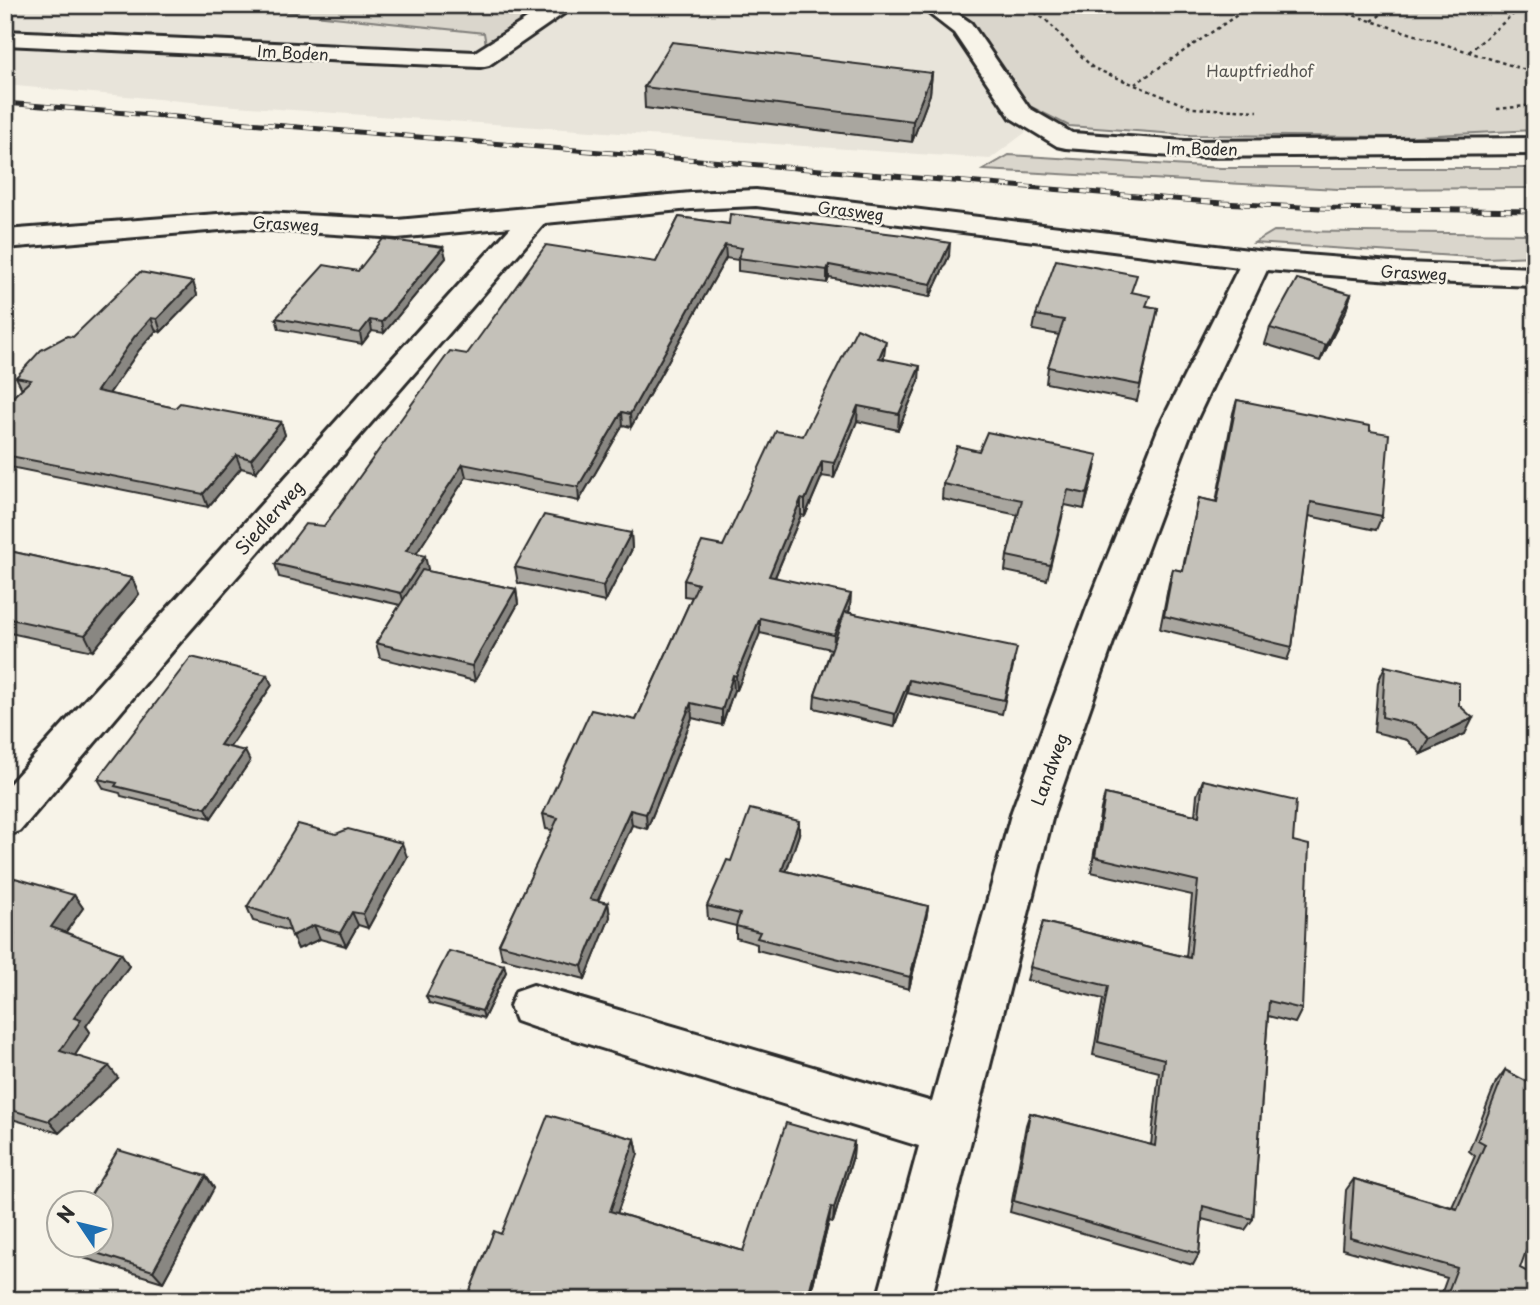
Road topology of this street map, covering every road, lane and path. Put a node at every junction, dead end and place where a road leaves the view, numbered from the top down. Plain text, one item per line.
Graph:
1 (565, 5) edge
2 (929, 5) edge
3 (1023, 5) edge
4 (1252, 5) edge
5 (1321, 5) edge
6 (1394, 5) edge
7 (1524, 5) edge
8 (1330, 6) edge
9 (1372, 21) junction
10 (5, 38) edge
11 (1469, 52) junction
12 (1535, 73) edge
13 (1135, 85) junction
14 (1535, 105) edge
15 (1496, 109) dead end
16 (1259, 111) dead end
17 (1535, 146) edge
18 (535, 217) junction
19 (5, 239) edge
20 (1257, 260) junction
21 (1535, 277) edge
22 (5, 819) edge
23 (533, 1006) dead end
24 (948, 1131) junction
25 (904, 1300) edge

1 - 10 street, Im Boden
2 - 17 street, Im Boden
3 - 13 path
4 - 13 path
5 - 8 path
6 - 9 path
7 - 11 path
8 - 9 path
9 - 11 path
11 - 12 path
13 - 16 path
14 - 15 path
18 - 19 street, Grasweg
18 - 20 street, Grasweg
18 - 22 street, Siedlerweg
20 - 21 street, Grasweg
20 - 24 street, Landweg
23 - 24 street
24 - 25 street, Landweg

